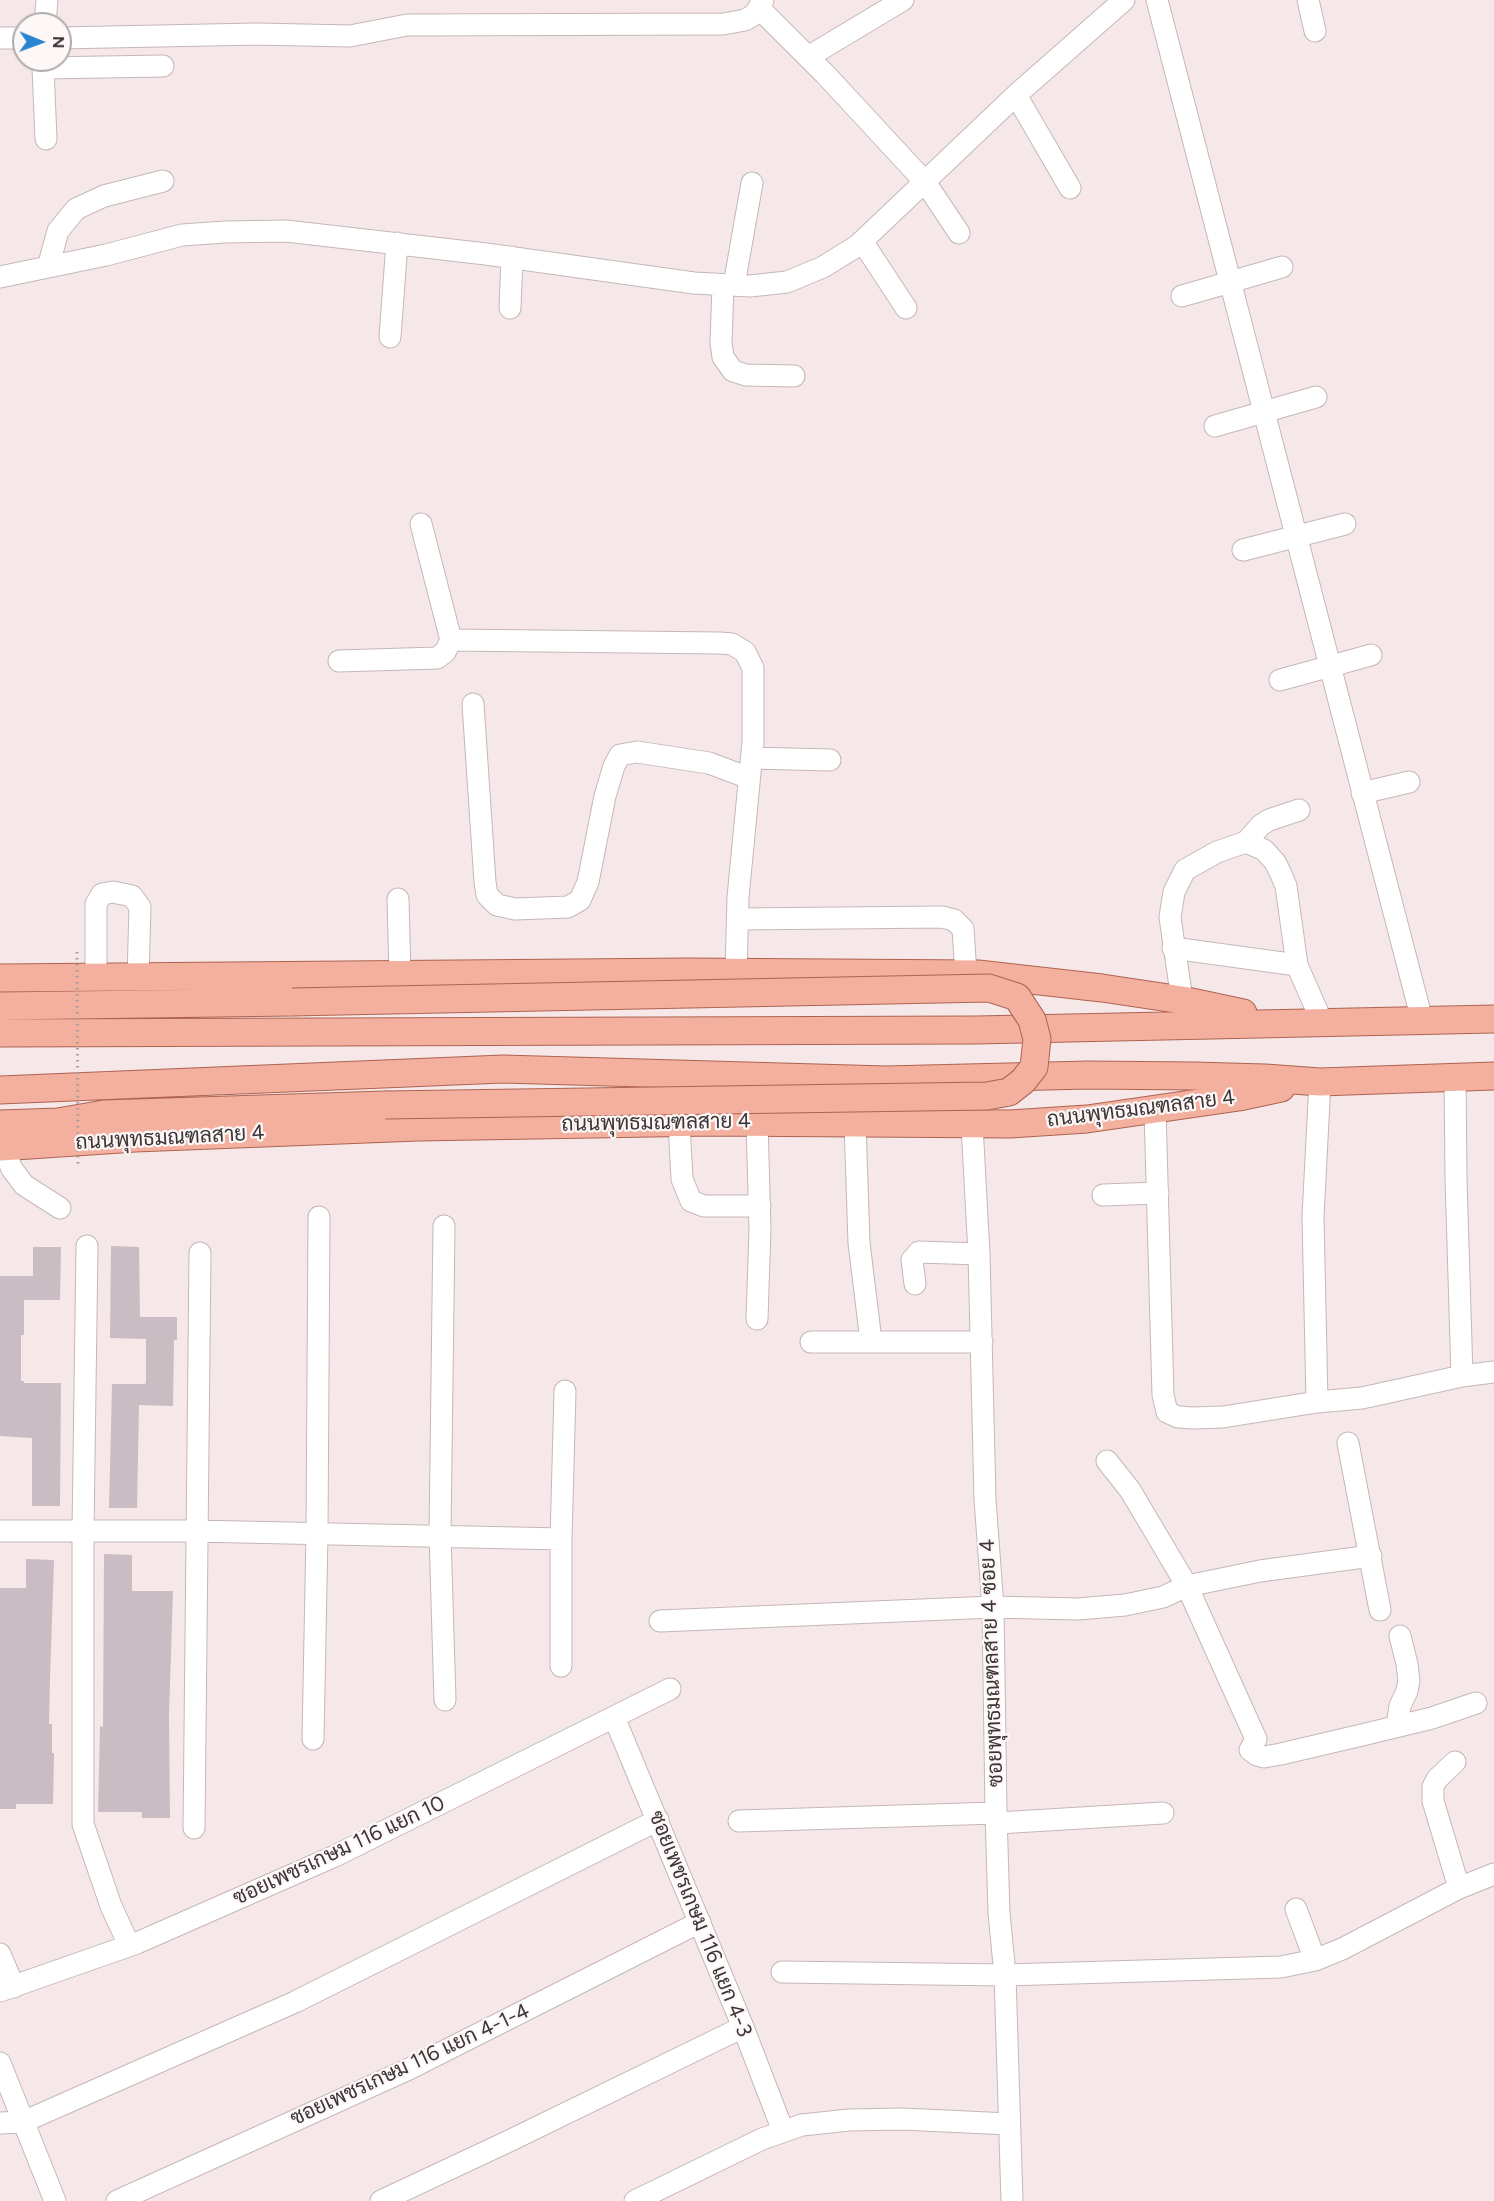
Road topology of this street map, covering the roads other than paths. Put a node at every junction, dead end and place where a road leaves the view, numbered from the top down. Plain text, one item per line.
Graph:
1 (903, 0) edge
2 (1124, 0) edge
3 (1157, 0) edge
4 (1308, 0) edge
5 (761, 4) edge
6 (1315, 31) dead end
7 (72, 38) edge
8 (808, 57) junction
9 (72, 64) edge
10 (163, 66) dead end
11 (44, 72) edge
12 (1016, 95) junction
13 (46, 139) dead end
14 (163, 181) dead end
15 (925, 182) junction
16 (752, 183) dead end
17 (1070, 188) dead end
18 (959, 232) dead end
19 (862, 242) junction
20 (397, 243) junction
21 (512, 257) junction
22 (48, 267) junction
23 (1282, 267) dead end
24 (0, 277) edge
25 (1229, 282) junction
26 (729, 285) junction
27 (1182, 296) dead end
28 (510, 308) dead end
29 (906, 308) dead end
30 (390, 337) dead end
31 (794, 376) dead end
32 (1316, 397) dead end
33 (1264, 412) junction
34 (1215, 426) dead end
35 (421, 524) dead end
36 (1345, 524) dead end
37 (1296, 536) junction
38 (1243, 550) dead end
39 (451, 640) junction
40 (1371, 655) dead end
41 (339, 661) dead end
42 (1329, 667) junction
43 (1280, 680) dead end
44 (472, 704) dead end
45 (830, 760) dead end
46 (750, 768) junction
47 (1408, 782) dead end
48 (1362, 793) junction
49 (1299, 810) dead end
50 (1246, 842) junction
51 (398, 899) dead end
52 (738, 919) junction
53 (1173, 948) junction
54 (1297, 965) junction
55 (736, 973) junction
56 (966, 974) junction
57 (400, 976) junction
58 (0, 978) edge
59 (96, 978) junction
60 (138, 978) junction
61 (1182, 1000) junction
62 (3, 1005) edge
63 (1494, 1019) edge
64 (1422, 1020) junction
65 (1282, 1022) junction
66 (1322, 1022) junction
67 (0, 1033) edge
68 (1455, 1076) junction
69 (1494, 1076) edge
70 (1314, 1082) junction
71 (0, 1090) edge
72 (0, 1102) edge
73 (1155, 1110) junction
74 (104, 1114) junction
75 (680, 1122) junction
76 (757, 1122) junction
77 (855, 1123) junction
78 (972, 1125) junction
79 (1, 1139) edge
80 (1158, 1193) junction
81 (1103, 1195) dead end
82 (760, 1206) junction
83 (60, 1209) dead end
84 (320, 1217) dead end
85 (444, 1226) dead end
86 (87, 1246) dead end
87 (200, 1253) dead end
88 (979, 1254) junction
89 (915, 1284) dead end
90 (757, 1319) dead end
91 (871, 1341) junction
92 (811, 1342) dead end
93 (982, 1342) junction
94 (1494, 1372) edge
95 (1462, 1376) junction
96 (565, 1391) dead end
97 (1317, 1402) junction
98 (1348, 1443) dead end
99 (1107, 1461) dead end
100 (0, 1531) edge
101 (83, 1531) junction
102 (196, 1531) junction
103 (317, 1533) junction
104 (440, 1535) junction
105 (561, 1539) junction
106 (1371, 1556) junction
107 (1186, 1586) junction
108 (993, 1607) junction
109 (1380, 1610) dead end
110 (660, 1621) dead end
111 (1400, 1636) dead end
112 (561, 1666) dead end
113 (670, 1689) dead end
114 (445, 1700) dead end
115 (1476, 1703) dead end
116 (614, 1717) junction
117 (1397, 1726) junction
118 (313, 1739) dead end
119 (1455, 1762) dead end
120 (1163, 1813) dead end
121 (997, 1818) junction
122 (658, 1820) junction
123 (739, 1821) dead end
124 (194, 1828) dead end
125 (1494, 1874) edge
126 (1459, 1888) junction
127 (1296, 1909) dead end
128 (700, 1922) junction
129 (129, 1945) junction
130 (0, 1954) edge
131 (1311, 1961) junction
132 (782, 1972) dead end
133 (1005, 1975) junction
134 (7, 1989) edge
135 (743, 2027) junction
136 (0, 2063) edge
137 (23, 2122) junction
138 (0, 2123) edge
139 (1008, 2124) junction
140 (783, 2132) junction
141 (55, 2201) edge
142 (117, 2201) edge
143 (381, 2201) edge
144 (635, 2201) edge
145 (1012, 2201) edge

1 - 8 street
2 - 12 street
3 - 25 street
4 - 6 street
5 - 7 street
5 - 8 street
8 - 15 street
9 - 10 street
11 - 13 street
12 - 15 street
12 - 17 street
14 - 22 street
15 - 18 street
15 - 19 street
16 - 26 street
19 - 26 street
19 - 29 street
20 - 21 street
20 - 22 street
20 - 30 street
21 - 26 street
21 - 28 street
22 - 24 street
23 - 25 street
25 - 27 street
25 - 33 street
26 - 31 street
32 - 33 street
33 - 34 street
33 - 37 street
35 - 39 street
36 - 37 street
37 - 38 street
37 - 42 street
39 - 41 street
39 - 46 street
40 - 42 street
42 - 43 street
42 - 48 street
44 - 46 street
45 - 46 street
46 - 52 street
47 - 48 street
48 - 64 street
49 - 50 street
50 - 53 street
50 - 54 street
51 - 57 street
52 - 55 street
52 - 56 street
53 - 54 street
53 - 61 street
54 - 66 street
55 - 56 main road
55 - 57 main road
56 - 61 main road
57 - 60 main road
58 - 59 main road
59 - 60 main road
59 - 60 street
61 - 65 main road
62 - 74 main road, bridge
63 - 64 main road
64 - 66 main road
65 - 66 main road
65 - 67 main road
68 - 69 main road, ถนนพุทธมณฑลสาย 4
68 - 70 main road, ถนนพุทธมณฑลสาย 4
68 - 95 street
70 - 71 main road, ถนนพุทธมณฑลสาย 4
70 - 73 main road, ถนนพุทธมณฑลสาย 4
70 - 97 street
72 - 74 main road
73 - 78 main road, ถนนพุทธมณฑลสาย 4
73 - 80 street
74 - 79 main road
75 - 76 main road, ถนนพุทธมณฑลสาย 4
75 - 79 main road, ถนนพุทธมณฑลสาย 4
75 - 82 street
76 - 77 main road, ถนนพุทธมณฑลสาย 4
76 - 82 street
77 - 78 main road, ถนนพุทธมณฑลสาย 4
77 - 91 street
78 - 88 street, ซอยพุทธมณฑลสาย 4 ซอย 4
79 - 83 street
80 - 81 street
80 - 97 street
82 - 90 street
84 - 103 street
85 - 104 street
86 - 101 street
87 - 102 street
88 - 89 street
88 - 93 street, ซอยพุทธมณฑลสาย 4 ซอย 4
91 - 92 street
91 - 93 street
93 - 108 street, ซอยพุทธมณฑลสาย 4 ซอย 4
94 - 95 street
95 - 97 street
96 - 105 street
98 - 106 street
99 - 107 street
100 - 101 street
101 - 102 street
101 - 129 street
102 - 103 street
102 - 124 street
103 - 104 street
103 - 118 street
104 - 105 street
104 - 114 street
105 - 112 street
106 - 107 street
106 - 109 street
107 - 108 street
107 - 117 street
108 - 110 street
108 - 121 street, ซอยพุทธมณฑลสาย 4 ซอย 4
111 - 117 street
113 - 116 street, ซอยเพชรเกษม 116 แยก 10
115 - 117 street
116 - 122 street, ซอยเพชรเกษม 116 แยก 4-3
116 - 129 street, ซอยเพชรเกษม 116 แยก 10
119 - 126 street
120 - 121 street
121 - 123 street
121 - 133 street, ซอยพุทธมณฑลสาย 4 ซอย 4
122 - 128 street, ซอยเพชรเกษม 116 แยก 4-3
122 - 137 street
125 - 126 street
126 - 131 street
127 - 131 street
128 - 135 street, ซอยเพชรเกษม 116 แยก 4-3
128 - 142 street, ซอยเพชรเกษม 116 แยก 4-1-4
129 - 134 street, ซอยเพชรเกษม 116 แยก 10
130 - 134 street
131 - 133 street
132 - 133 street
133 - 139 street, ซอยพุทธมณฑลสาย 4 ซอย 4
135 - 140 street, ซอยเพชรเกษม 116 แยก 4-3
135 - 143 street
136 - 137 street
137 - 138 street
137 - 141 street
139 - 140 street
139 - 145 street, ซอยพุทธมณฑลสาย 4 ซอย 4
140 - 144 street

